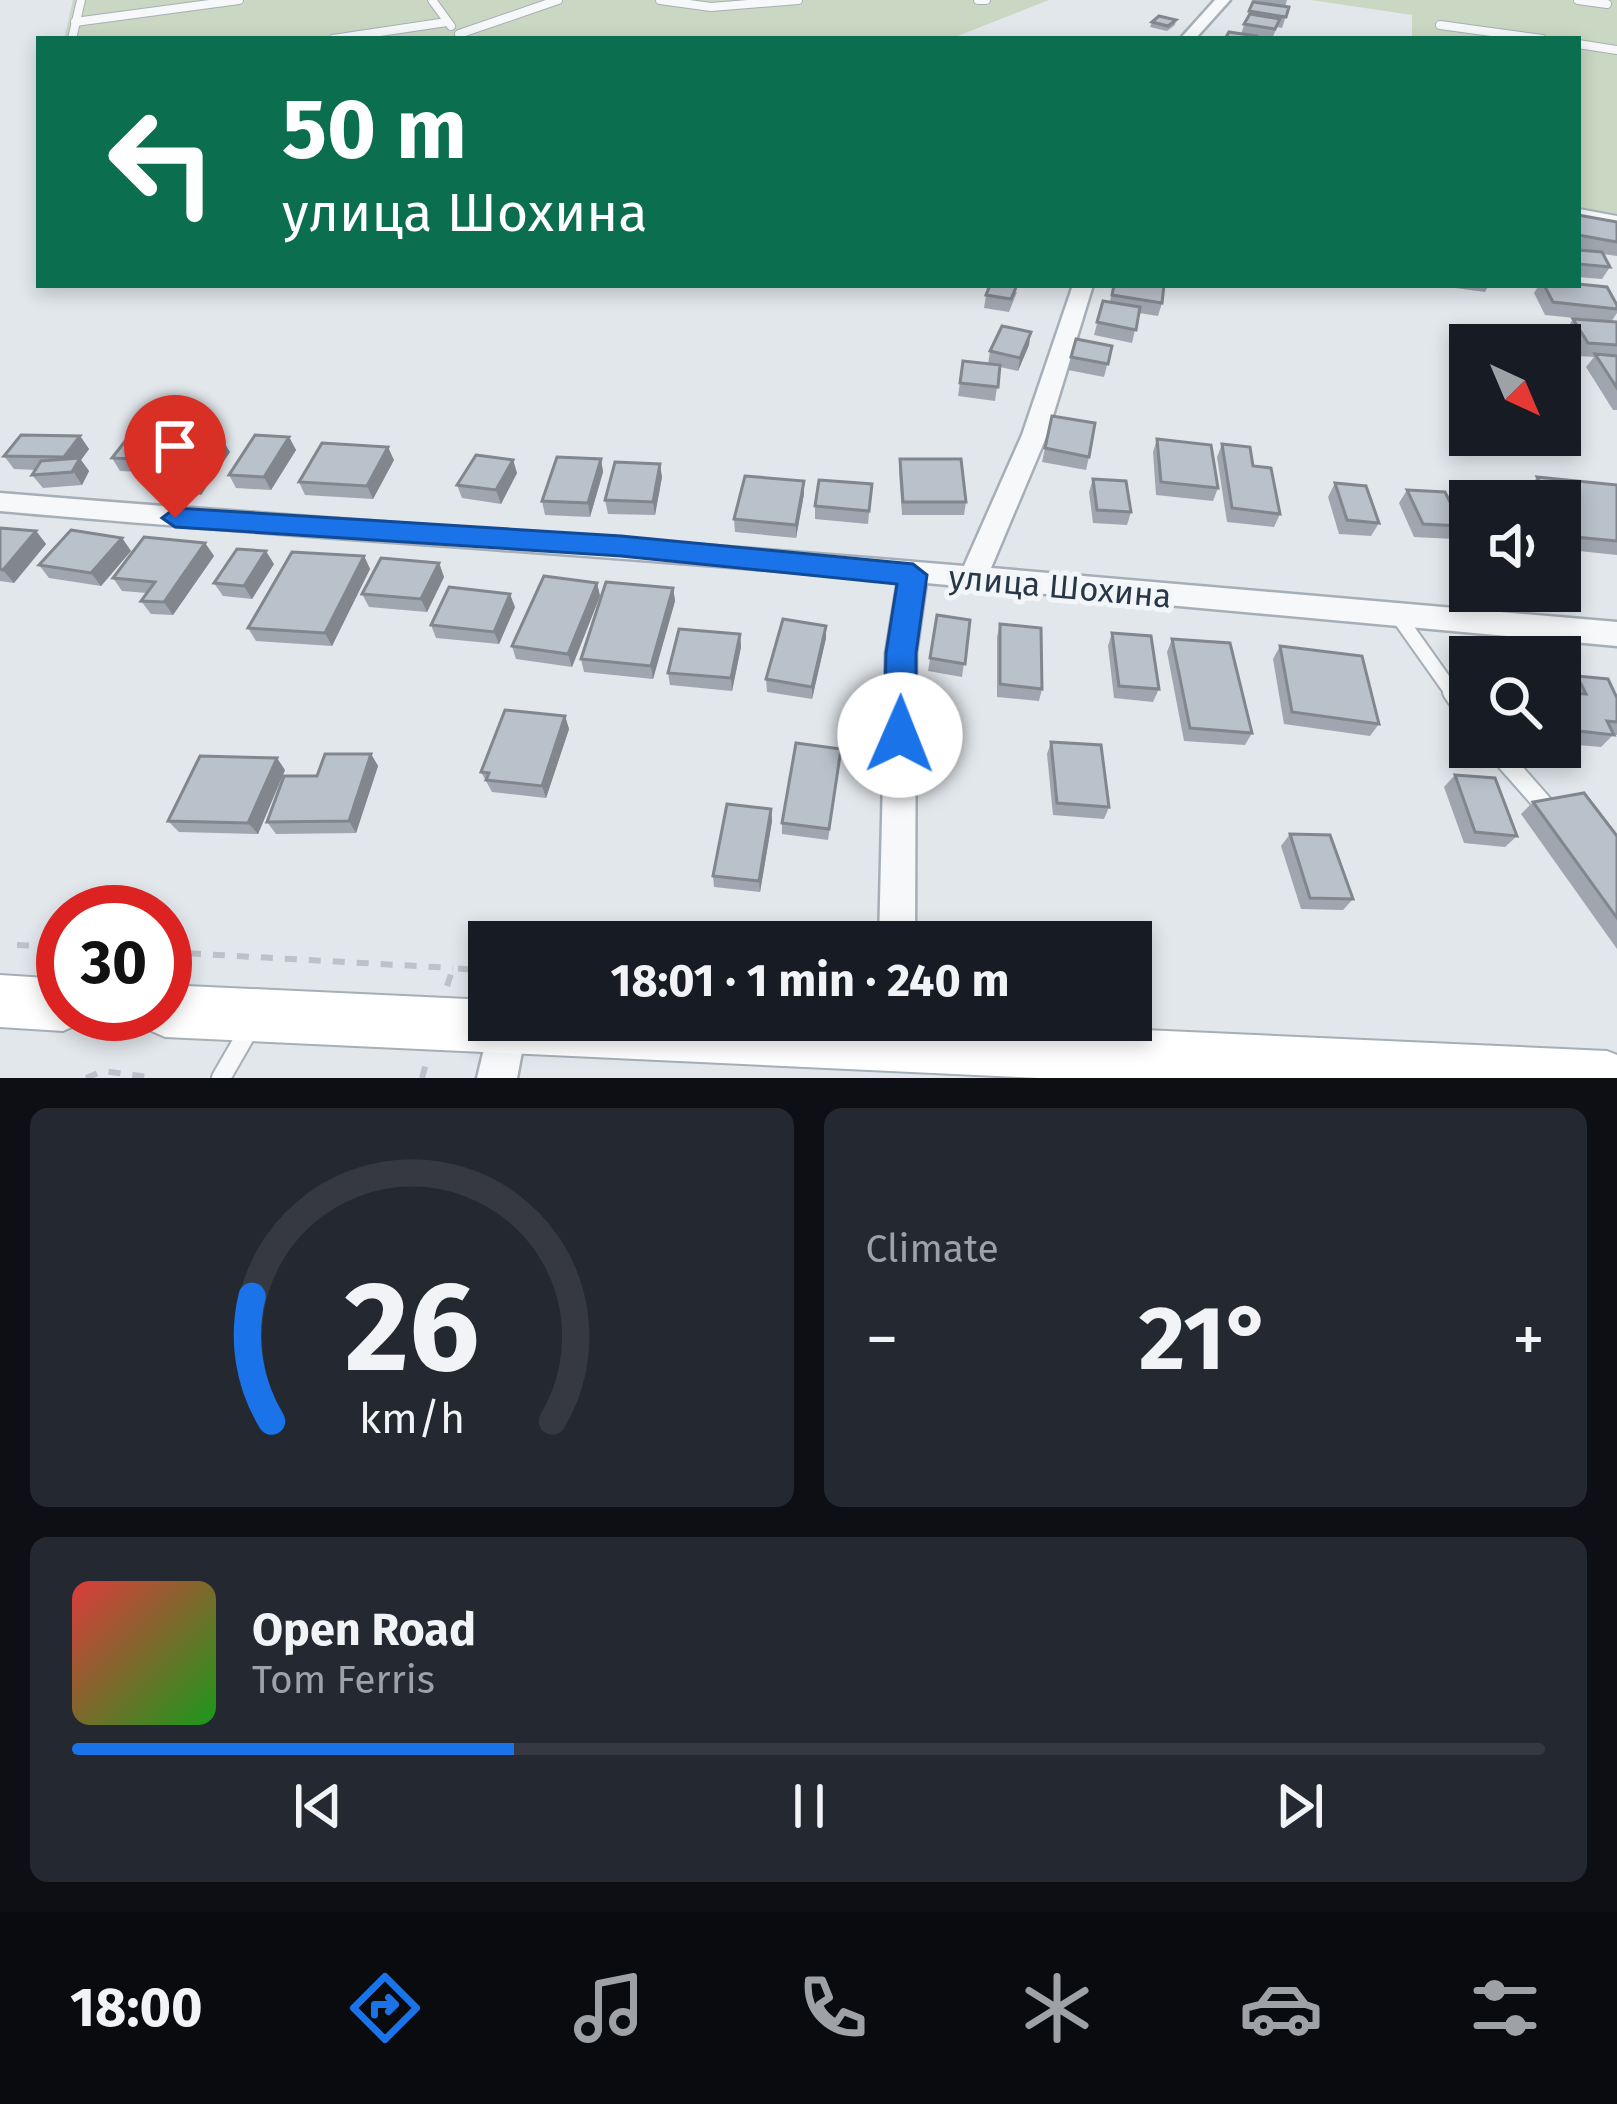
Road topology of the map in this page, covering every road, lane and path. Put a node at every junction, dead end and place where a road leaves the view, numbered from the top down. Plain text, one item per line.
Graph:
1 (81, 0) edge
2 (239, 0) edge
3 (432, 0) edge
4 (559, 0) edge
5 (799, 0) edge
6 (1223, 0) edge
7 (1578, 0) edge
8 (670, 1) edge
9 (1605, 2) edge
10 (1617, 19) edge
11 (75, 22) junction
12 (447, 22) junction
13 (1439, 25) dead end
14 (72, 36) edge
15 (353, 36) edge
16 (459, 36) edge
17 (463, 36) edge
18 (1190, 36) edge
19 (1520, 36) edge
20 (1581, 44) edge
21 (1617, 50) edge
22 (1581, 215) edge
23 (1617, 221) edge
24 (1082, 288) edge
25 (0, 502) edge
26 (913, 575) junction
27 (971, 580) junction
28 (1398, 616) junction
29 (1617, 634) edge
30 (1449, 688) edge
31 (1512, 768) edge
32 (1545, 806) edge
33 (897, 921) edge
34 (17, 945) dead end
35 (36, 946) edge
36 (192, 954) edge
37 (453, 968) dead end
38 (0, 1001) edge
39 (36, 1003) edge
40 (192, 1012) edge
41 (256, 1016) junction
42 (745, 1041) edge
43 (1005, 1041) edge
44 (502, 1054) edge
45 (1430, 1072) edge
46 (86, 1078) edge
47 (154, 1078) edge
48 (221, 1078) edge
49 (1607, 1078) edge

1 - 11 lane
2 - 11 lane
3 - 12 lane
4 - 17 lane
5 - 8 lane
6 - 18 street
7 - 9 lane
9 - 10 lane
11 - 14 lane
12 - 15 lane
12 - 16 lane
13 - 19 lane
20 - 21 lane
22 - 23 lane
24 - 27 street
25 - 26 street, улица Шохина
26 - 27 street, улица Шохина
26 - 33 street
27 - 28 street, улица Шохина
28 - 29 street, улица Шохина
28 - 30 lane
31 - 32 lane
34 - 35 path
36 - 37 path
38 - 39 main road
40 - 41 main road
41 - 44 main road
41 - 48 lane
42 - 44 main road
43 - 45 main road
45 - 49 main road
46 - 47 path

